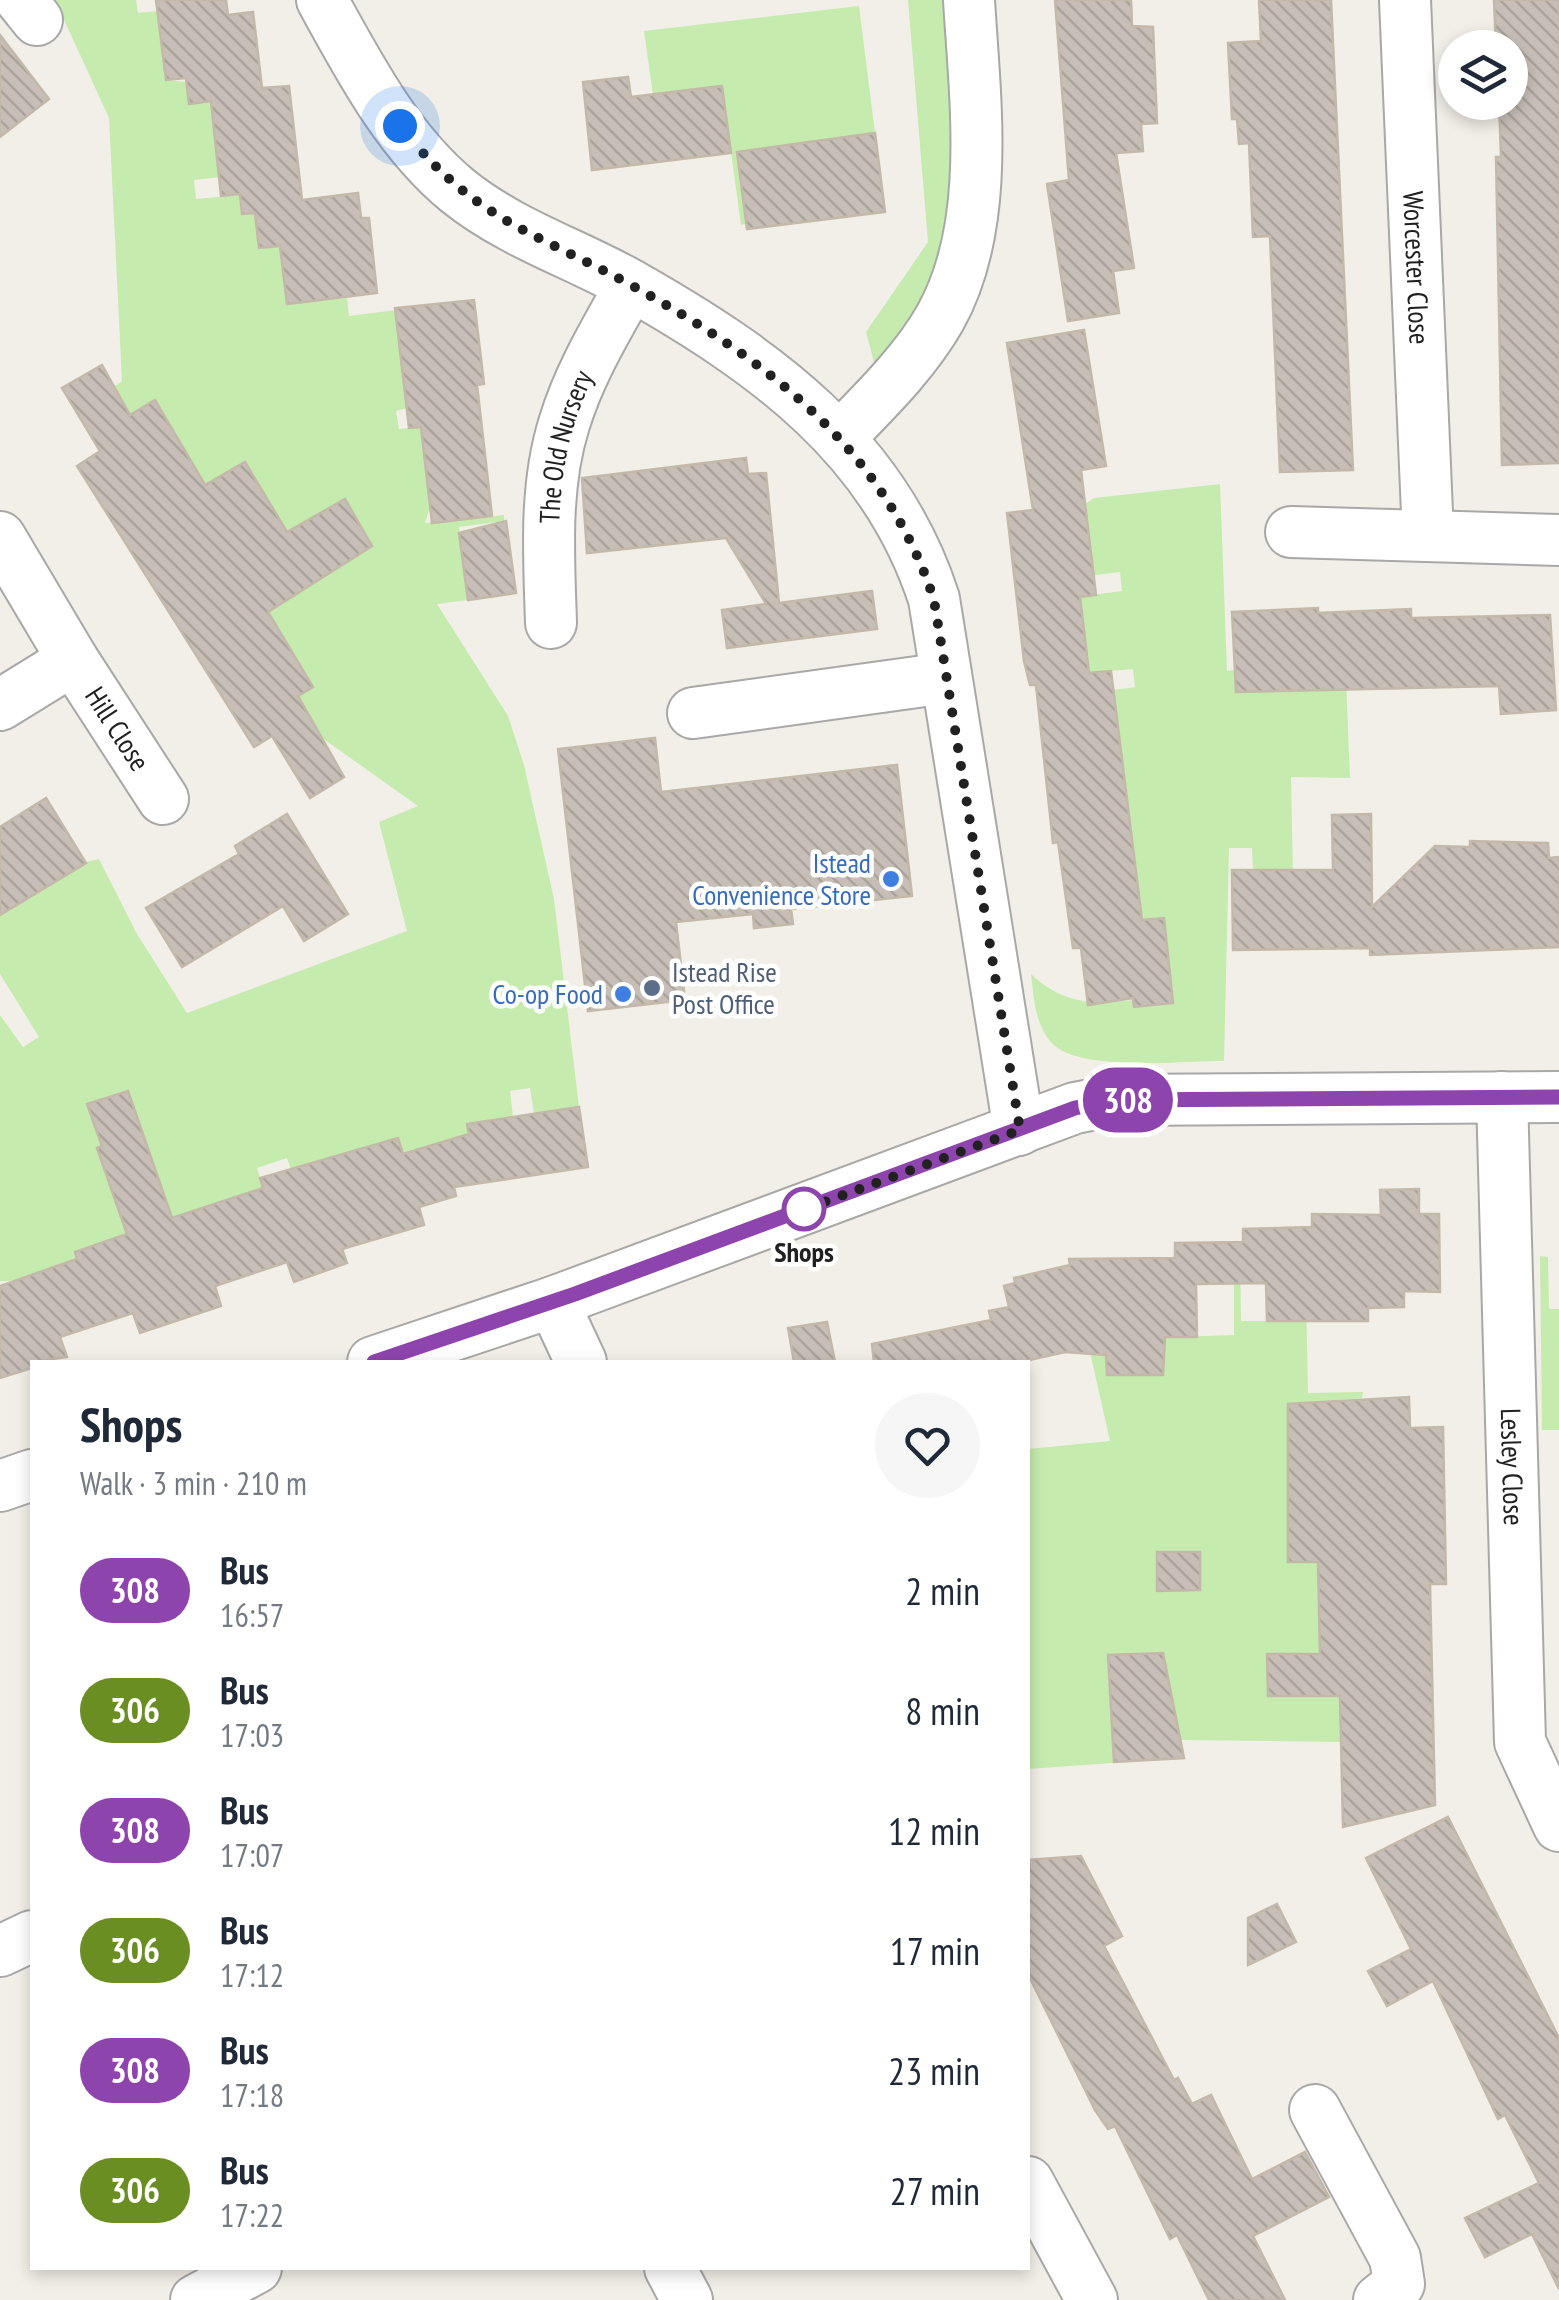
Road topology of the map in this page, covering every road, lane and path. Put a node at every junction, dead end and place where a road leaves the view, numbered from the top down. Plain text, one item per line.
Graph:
1 (322, 0) edge
2 (969, 0) edge
3 (1405, 0) edge
4 (631, 285) junction
5 (841, 436) junction
6 (1290, 532) dead end
7 (1428, 536) junction
8 (0, 537) edge
9 (1559, 540) edge
10 (551, 624) dead end
11 (72, 660) junction
12 (946, 678) junction
13 (0, 705) edge
14 (693, 712) dead end
15 (163, 799) dead end
16 (1502, 1097) junction
17 (1559, 1097) edge
18 (1020, 1130) junction
19 (553, 1302) junction
20 (379, 1360) edge
21 (580, 1360) edge
22 (30, 1476) edge
23 (0, 1486) edge
24 (1559, 1826) edge
25 (30, 1937) edge
26 (0, 1951) edge
27 (1315, 2110) dead end
28 (1030, 2186) edge
29 (252, 2270) edge
30 (671, 2270) edge
31 (196, 2300) edge
32 (687, 2300) edge
33 (1092, 2300) edge
34 (1379, 2300) edge

1 - 4 street
2 - 5 street
3 - 7 street, Worcester Close
4 - 5 street
4 - 10 street, The Old Nursery
5 - 12 street
6 - 7 street
7 - 9 street
8 - 11 street, Hill Close
11 - 13 street, Hill Close
11 - 15 street, Hill Close
12 - 14 street
12 - 18 street
16 - 17 street
16 - 18 street
16 - 24 street, Lesley Close
18 - 19 street
19 - 20 street
19 - 21 street
22 - 23 street
25 - 26 street
27 - 34 street
28 - 33 street
29 - 31 street
30 - 32 street

